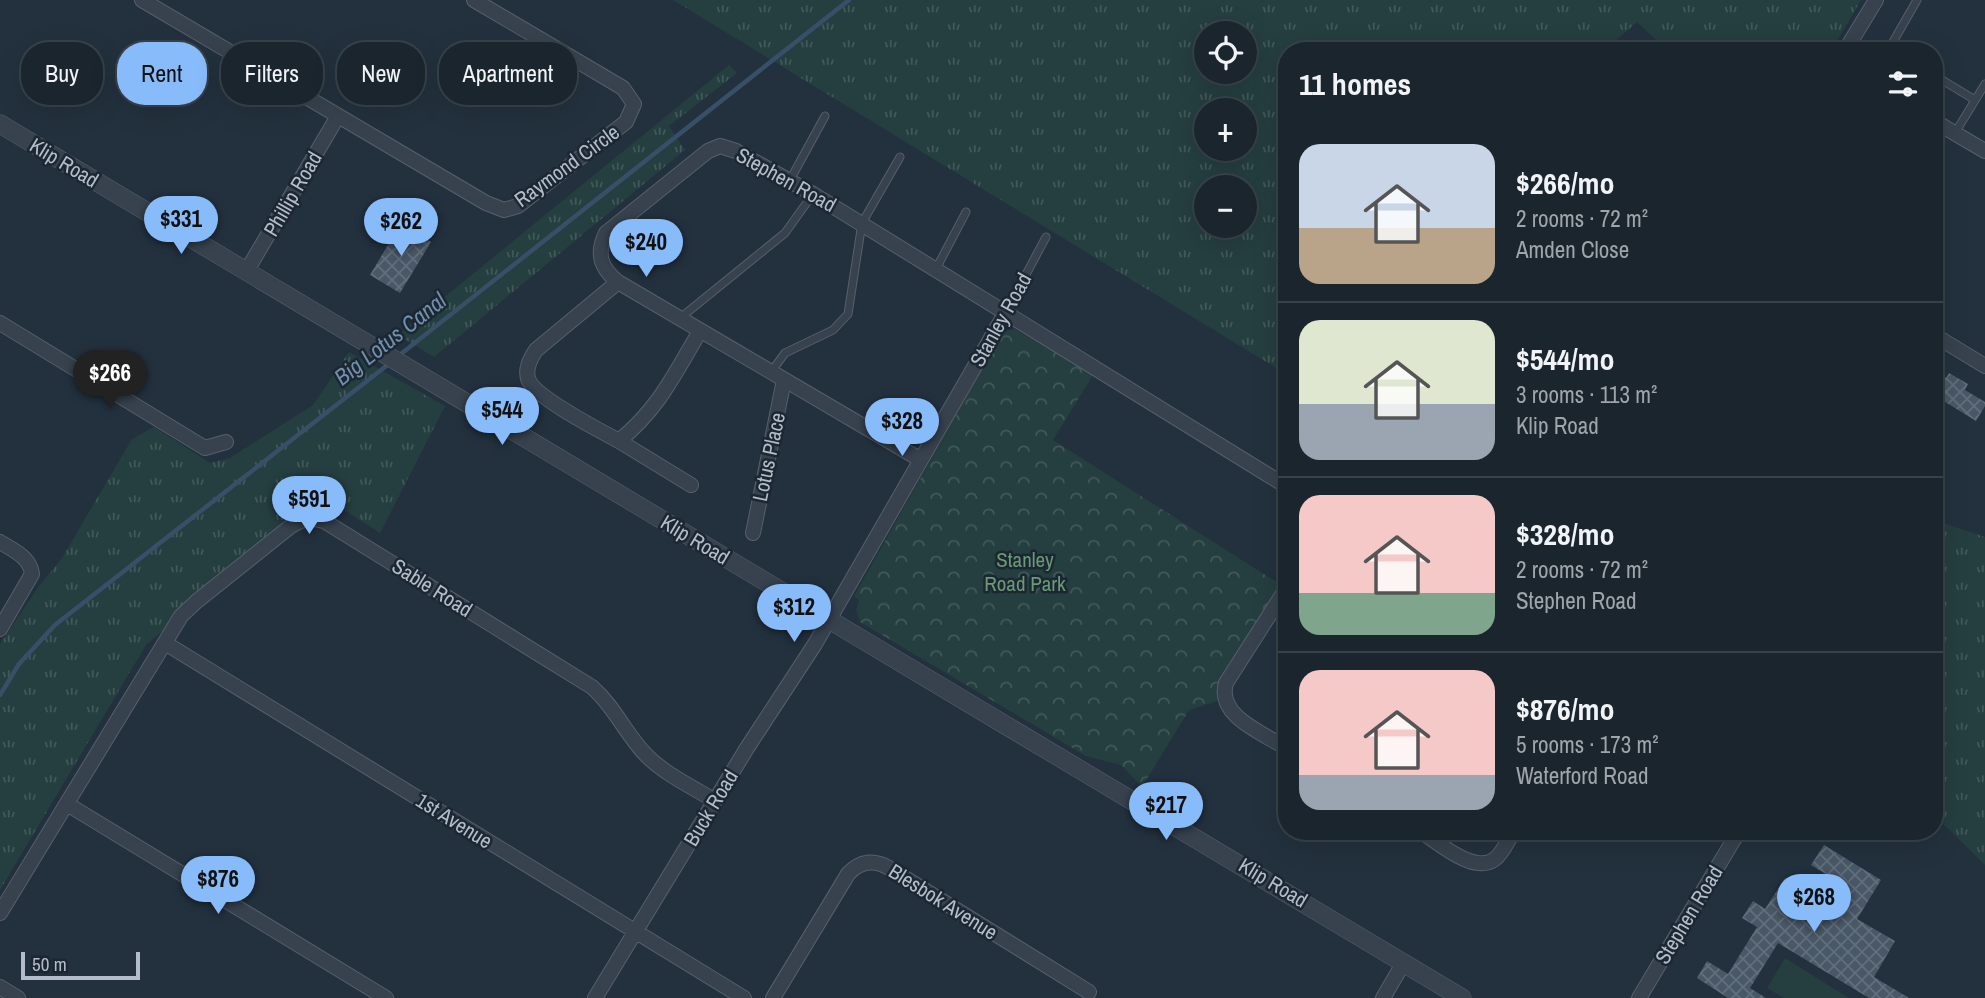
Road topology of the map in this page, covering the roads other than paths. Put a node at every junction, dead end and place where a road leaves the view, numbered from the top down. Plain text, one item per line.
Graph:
1 (142, 0) edge
2 (474, 0) edge
3 (1876, 0) edge
4 (1917, 0) edge
5 (1850, 42) edge
6 (1894, 42) edge
7 (1943, 80) edge
8 (1985, 84) edge
9 (1975, 100) junction
10 (338, 116) junction
11 (825, 116) dead end
12 (0, 124) edge
13 (1943, 127) edge
14 (1955, 134) junction
15 (1985, 151) edge
16 (900, 157) dead end
17 (790, 180) junction
18 (813, 194) junction
19 (966, 212) dead end
20 (862, 223) junction
21 (1046, 237) dead end
22 (936, 269) junction
23 (246, 272) junction
24 (618, 282) junction
25 (1006, 312) junction
26 (679, 319) junction
27 (0, 323) edge
28 (700, 331) junction
29 (1943, 340) edge
30 (1985, 366) edge
31 (771, 372) junction
32 (784, 380) junction
33 (226, 442) dead end
34 (619, 442) junction
35 (921, 460) junction
36 (1278, 481) edge
37 (691, 485) dead end
38 (753, 533) dead end
39 (0, 542) edge
40 (1278, 601) edge
41 (829, 620) junction
42 (0, 629) edge
43 (165, 643) junction
44 (1278, 743) edge
45 (715, 801) junction
46 (67, 804) junction
47 (1434, 840) edge
48 (1508, 840) edge
49 (1734, 840) edge
50 (0, 913) edge
51 (635, 932) junction
52 (1404, 962) junction
53 (0, 987) edge
54 (1088, 992) dead end
55 (18, 998) edge
56 (386, 998) edge
57 (595, 998) edge
58 (744, 998) edge
59 (773, 998) edge
60 (1383, 998) edge
61 (1462, 998) edge
62 (1639, 998) edge

1 - 10 street, Raymond Circle
2 - 10 street, Raymond Circle
3 - 5 street
4 - 6 lane
7 - 9 lane
8 - 9 lane
9 - 14 lane
10 - 23 street, Phillip Road
11 - 17 lane
12 - 23 street, Klip Road
13 - 14 street
14 - 15 street
16 - 20 lane
17 - 18 street, Stephen Road
17 - 24 street, Stephen Road
18 - 20 street, Stephen Road
18 - 26 lane
19 - 22 lane
20 - 22 street, Stephen Road
20 - 31 lane
21 - 25 lane, Stanley Road
22 - 25 street, Stephen Road
23 - 41 street, Klip Road
24 - 26 street, Stephen Road
24 - 34 street
25 - 35 street, Stanley Road
25 - 36 street, Stephen Road
26 - 28 street, Stephen Road
27 - 33 street
28 - 31 street, Stephen Road
28 - 34 street
29 - 30 street
31 - 32 street, Stephen Road
32 - 35 street, Stephen Road
32 - 38 street, Lotus Place
34 - 37 street
35 - 41 street, Stanley Road
39 - 42 street
40 - 44 street
41 - 45 street, Buck Road
41 - 52 street, Klip Road
43 - 45 street, Sable Road
43 - 46 street, Sable Road
43 - 51 street, 1st Avenue
45 - 51 street, Buck Road
46 - 50 street, Sable Road
46 - 56 street
47 - 48 street
49 - 62 street, Stephen Road
51 - 57 street, Buck Road
51 - 58 street, 1st Avenue
52 - 60 street
52 - 61 street, Klip Road
53 - 55 street
54 - 59 street, Blesbok Avenue

